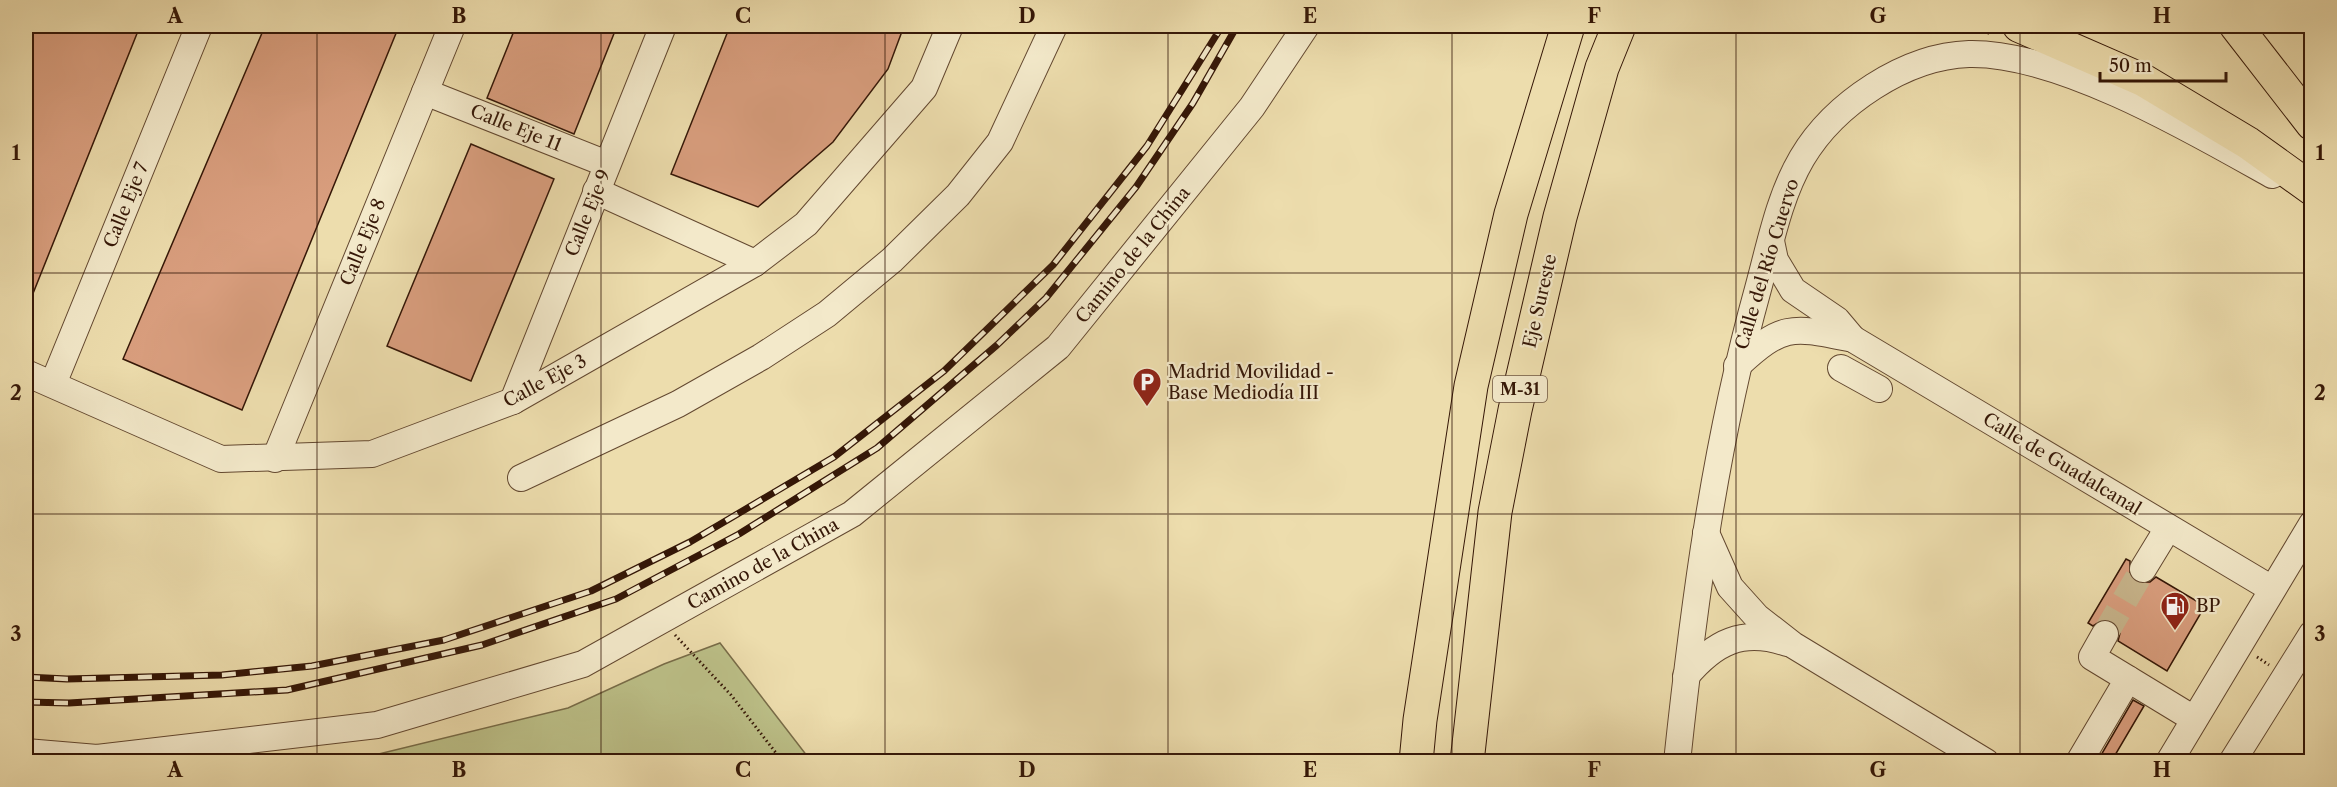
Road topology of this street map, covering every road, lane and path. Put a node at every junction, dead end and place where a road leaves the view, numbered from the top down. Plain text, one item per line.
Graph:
1 (199, 26) edge
2 (452, 26) edge
3 (663, 26) edge
4 (950, 26) edge
5 (1054, 26) edge
6 (1306, 26) edge
7 (1568, 26) edge
8 (1619, 26) edge
9 (2019, 26) edge
10 (2236, 26) edge
11 (424, 92) junction
12 (2312, 124) edge
13 (607, 164) junction
14 (2312, 190) edge
15 (596, 191) junction
16 (1771, 241) junction
17 (755, 263) junction
18 (1852, 339) junction
19 (1737, 366) junction
20 (1841, 368) dead end
21 (26, 373) edge
22 (53, 384) junction
23 (1879, 389) dead end
24 (513, 401) junction
25 (275, 459) junction
26 (521, 478) dead end
27 (2312, 524) edge
28 (2169, 528) junction
29 (1704, 530) junction
30 (2144, 569) tunnel mouth
31 (2272, 589) junction
32 (662, 620) junction
33 (2105, 634) tunnel mouth
34 (2312, 634) edge
35 (1793, 645) junction
36 (2250, 653) dead end
37 (2292, 660) edge
38 (1686, 676) junction
39 (2128, 679) junction
40 (2190, 726) junction
41 (26, 752) edge
42 (96, 760) edge
43 (783, 762) edge
44 (1416, 762) edge
45 (1467, 762) edge
46 (1677, 762) edge
47 (1986, 762) edge
48 (2079, 762) edge
49 (2169, 762) edge
50 (2183, 762) edge
51 (2232, 762) edge

1 - 22 street, Calle Eje 7
2 - 11 street, Calle Eje 8
3 - 13 street, Calle Eje 9
4 - 17 street, Calle Eje 3
5 - 26 street
6 - 32 street, Camino de la China
7 - 44 highway, M-31
8 - 45 highway, Eje Sureste / M-31
9 - 14 main road
10 - 12 main road
11 - 13 street, Calle Eje 11
11 - 25 street, Calle Eje 8
13 - 15 street, Calle Eje 9
14 - 16 street, Calle del Río Cuervo
15 - 17 street
15 - 24 street, Calle Eje 9
16 - 18 street, Calle de Guadalcanal
16 - 19 street, Calle del Río Cuervo
17 - 24 street, Calle Eje 3
18 - 19 street, Calle de Guadalcanal
18 - 28 street, Calle de Guadalcanal
19 - 29 street, Calle del Río Cuervo
20 - 23 street
21 - 22 street, Calle Eje 3
22 - 25 street, Calle Eje 3
24 - 25 street, Calle Eje 3
27 - 31 street
28 - 30 street
28 - 31 street, Calle de Guadalcanal
29 - 35 street
29 - 38 street, Calle del Río Cuervo
31 - 40 street
32 - 42 street, Camino de la China
32 - 43 path
33 - 39 street
34 - 37 street
35 - 38 street
35 - 47 street
36 - 37 path
37 - 51 street
38 - 46 street, Calle del Río Cuervo
39 - 40 street
39 - 48 street
40 - 49 street
40 - 50 street
41 - 42 street, Camino de la China

